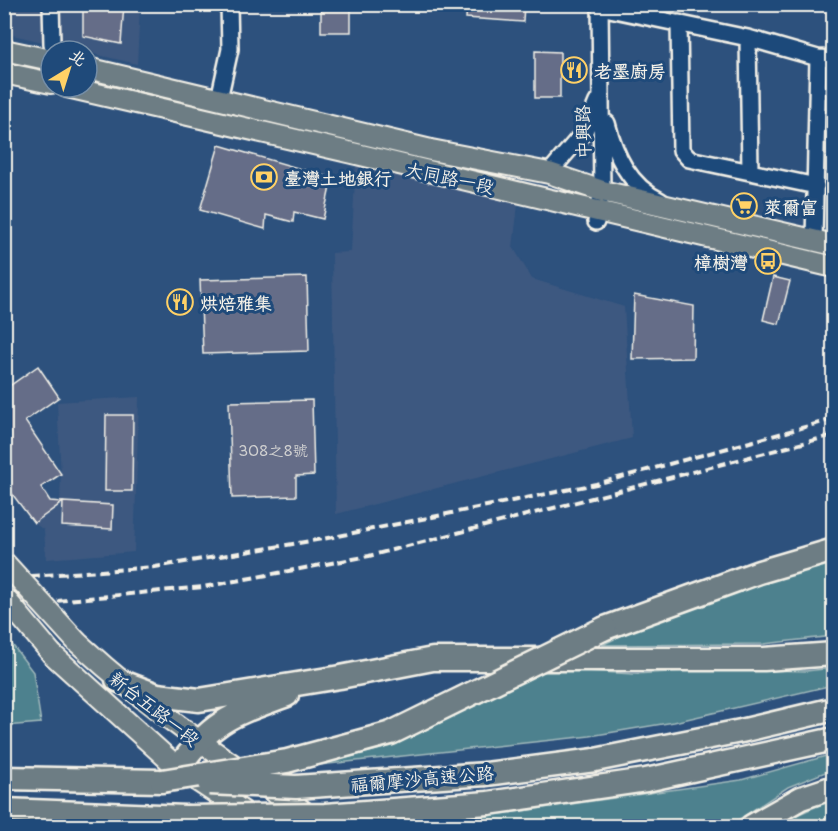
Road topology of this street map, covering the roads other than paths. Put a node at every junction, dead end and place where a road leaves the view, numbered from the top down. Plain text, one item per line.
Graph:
1 (51, 4) edge
2 (229, 4) edge
3 (600, 6) edge
4 (679, 23) junction
5 (748, 38) junction
6 (52, 39) edge
7 (4, 50) edge
8 (39, 53) edge
9 (24, 54) junction
10 (826, 59) edge
11 (4, 72) edge
12 (99, 72) edge
13 (26, 78) junction
14 (39, 81) edge
15 (600, 93) junction
16 (99, 94) edge
17 (219, 99) junction
18 (431, 150) junction
19 (427, 171) junction
20 (750, 171) junction
21 (549, 173) junction
22 (816, 186) junction
23 (599, 208) junction
24 (680, 209) junction
25 (824, 242) edge
26 (834, 267) edge
27 (834, 550) edge
28 (4, 562) edge
29 (4, 597) edge
30 (834, 654) edge
31 (340, 677) junction
32 (117, 680) junction
33 (834, 709) edge
34 (834, 739) edge
35 (197, 741) junction
36 (170, 775) junction
37 (4, 778) edge
38 (834, 786) edge
39 (4, 810) edge
40 (266, 826) edge
41 (327, 826) edge
42 (752, 826) edge

1 - 6 street
2 - 17 street
3 - 4 street
3 - 15 street, 中興路
4 - 5 street
4 - 20 street
5 - 10 street
5 - 20 street
7 - 9 main road
8 - 9 main road
9 - 13 street
10 - 22 street
11 - 13 main road
12 - 17 main road, 大同路一段
13 - 14 main road
15 - 21 street
15 - 23 street, 中興路
15 - 24 street
16 - 19 main road, 大同路一段
17 - 18 main road, 大同路一段
18 - 19 main road
18 - 21 main road, 大同路一段
19 - 23 main road, 大同路一段
20 - 22 street
21 - 23 main road, 大同路一段
22 - 25 street
23 - 24 main road, 大同路一段
23 - 26 main road, 大同路一段
24 - 25 main road, 大同路一段
27 - 36 highway, bridge
28 - 32 main road, 新台五路一段, bridge
29 - 36 main road, 新台五路一段, bridge
30 - 31 highway
31 - 32 highway
31 - 35 highway
32 - 35 main road, 新台五路一段
33 - 36 highway, 福爾摩沙高速公路, bridge
34 - 39 highway, 福爾摩沙高速公路, bridge
35 - 36 highway
35 - 41 main road, 新台五路一段
36 - 37 highway, 福爾摩沙高速公路
36 - 40 main road, 新台五路一段
38 - 42 highway

